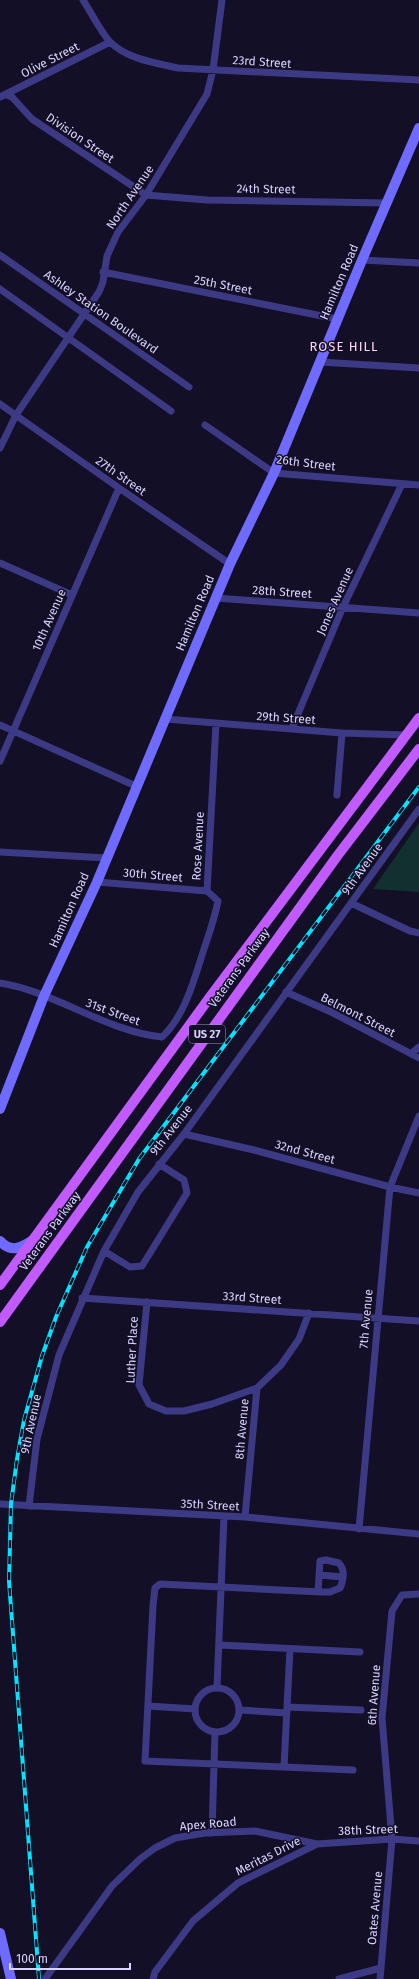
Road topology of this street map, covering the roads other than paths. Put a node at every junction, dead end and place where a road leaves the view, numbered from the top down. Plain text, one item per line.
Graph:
1 (83, 0) edge
2 (222, 0) edge
3 (110, 42) junction
4 (213, 70) junction
5 (419, 80) edge
6 (3, 96) edge
7 (419, 128) edge
8 (417, 141) edge
9 (146, 196) junction
10 (386, 203) junction
11 (0, 256) edge
12 (362, 260) junction
13 (419, 263) edge
14 (103, 272) junction
15 (0, 289) edge
16 (84, 313) junction
17 (338, 319) junction
18 (68, 337) junction
19 (320, 362) junction
20 (419, 368) edge
21 (189, 387) dead end
22 (0, 404) edge
23 (171, 411) dead end
24 (16, 415) junction
25 (205, 425) dead end
26 (0, 448) edge
27 (274, 473) junction
28 (402, 484) junction
29 (419, 485) edge
30 (119, 488) junction
31 (0, 563) edge
32 (230, 564) junction
33 (72, 595) junction
34 (216, 598) junction
35 (343, 607) junction
36 (419, 613) edge
37 (419, 718) edge
38 (165, 719) junction
39 (216, 724) junction
40 (0, 725) edge
41 (292, 728) junction
42 (13, 731) junction
43 (342, 733) junction
44 (406, 735) junction
45 (419, 750) edge
46 (0, 761) edge
47 (138, 787) junction
48 (337, 796) dead end
49 (419, 809) edge
50 (0, 852) edge
51 (107, 858) junction
52 (97, 882) junction
53 (207, 891) junction
54 (351, 903) junction
55 (419, 933) edge
56 (0, 983) edge
57 (193, 984) joint
58 (286, 992) junction
59 (44, 996) junction
60 (419, 1047) edge
61 (411, 1054) junction
62 (419, 1058) edge
63 (0, 1109) edge
64 (419, 1116) edge
65 (184, 1134) junction
66 (159, 1164) junction
67 (390, 1187) junction
68 (419, 1193) edge
69 (32, 1240) junction
70 (0, 1241) edge
71 (104, 1251) junction
72 (0, 1285) edge
73 (82, 1298) junction
74 (146, 1302) junction
75 (308, 1313) junction
76 (377, 1319) junction
77 (419, 1320) edge
78 (0, 1322) edge
79 (257, 1388) junction
80 (0, 1504) edge
81 (29, 1506) junction
82 (224, 1516) junction
83 (245, 1517) junction
84 (359, 1528) junction
85 (419, 1534) edge
86 (319, 1575) junction
87 (343, 1576) junction
88 (222, 1586) junction
89 (318, 1592) junction
90 (419, 1594) edge
91 (219, 1645) junction
92 (290, 1649) junction
93 (360, 1652) dead end
94 (217, 1687) junction
95 (148, 1706) junction
96 (195, 1708) junction
97 (240, 1710) junction
98 (287, 1710) junction
99 (361, 1710) dead end
100 (215, 1732) junction
101 (214, 1765) junction
102 (284, 1767) junction
103 (353, 1770) dead end
104 (212, 1833) junction
105 (392, 1839) junction
106 (419, 1841) edge
107 (317, 1844) junction
108 (0, 1933) edge
109 (381, 1968) junction
110 (11, 1979) edge
111 (45, 1979) edge
112 (153, 1979) edge
113 (339, 1979) edge
114 (380, 1979) edge

1 - 3 street
2 - 4 street, North Avenue
3 - 4 street, 23rd Street
3 - 6 street, Olive Street
4 - 5 street, 23rd Street
4 - 9 street, North Avenue
6 - 9 street, Division Street
7 - 8 street, Hamilton Road
8 - 10 street, Hamilton Road
9 - 10 street, 24th Street
9 - 14 street, North Avenue
10 - 12 street, Hamilton Road
11 - 16 street, Ashley Station Boulevard
12 - 13 street
12 - 17 street, Hamilton Road
14 - 16 street, North Avenue
14 - 17 street, 25th Street
15 - 18 street
16 - 18 street, North Avenue
16 - 21 street, Ashley Station Boulevard
17 - 19 street, Hamilton Road
18 - 23 street
18 - 24 street, North Avenue
19 - 20 street
19 - 27 street, Hamilton Road
22 - 24 street, 27th Street
24 - 26 street, North Avenue
24 - 30 street, 27th Street
25 - 27 street, 26th Street
27 - 28 street, 26th Street
27 - 32 street, Hamilton Road
28 - 29 street, 26th Street
28 - 35 street, Jones Avenue
30 - 32 street, 27th Street
30 - 33 street, 10th Avenue
31 - 33 street
32 - 34 street, Hamilton Road
33 - 42 street, 10th Avenue
34 - 35 street, 28th Street
34 - 38 street, Hamilton Road
35 - 36 street, 28th Street
35 - 41 street, Jones Avenue
37 - 44 main road, Veterans Parkway / US 27
38 - 39 street, 29th Street
38 - 47 street, Hamilton Road
39 - 41 street, 29th Street
39 - 53 street, Rose Avenue
40 - 42 street
41 - 43 street, 29th Street
42 - 46 street, 10th Avenue
42 - 47 street
43 - 44 street, 29th Street
43 - 48 street
44 - 69 main road, Veterans Parkway / US 27
45 - 78 main road, Veterans Parkway / US 27
47 - 51 street, Hamilton Road
49 - 54 street, 9th Avenue
50 - 51 street
51 - 52 street, Hamilton Road
52 - 53 street, 30th Street
52 - 59 street, Hamilton Road
53 - 57 street, Rose Avenue
54 - 55 street
54 - 58 street, 9th Avenue
56 - 59 street, 31st Street
57 - 59 street, 31st Street
58 - 61 street, Belmont Street
58 - 65 street, 9th Avenue
59 - 63 street, Hamilton Road
60 - 61 street
61 - 62 street, Belmont Street
64 - 67 street, 7th Avenue
65 - 66 street, 9th Avenue
65 - 67 street, 32nd Street
66 - 71 street, 9th Avenue
66 - 71 street
67 - 68 street, 32nd Street
67 - 76 street, 7th Avenue
69 - 70 street
69 - 72 main road, Veterans Parkway / US 27
71 - 73 street, 9th Avenue
73 - 74 street, 33rd Street
73 - 81 street, 9th Avenue
74 - 75 street, 33rd Street
74 - 79 street, Luther Place
75 - 76 street, 33rd Street
75 - 79 street, 8th Avenue
76 - 77 street, 33rd Street
76 - 84 street, 7th Avenue
79 - 83 street, 8th Avenue
80 - 81 street, 35th Street
81 - 82 street, 35th Street
82 - 83 street, 35th Street
82 - 88 street
83 - 84 street, 35th Street
84 - 85 street, 35th Street
86 - 87 street
86 - 87 street
86 - 89 street
87 - 89 street
88 - 89 street
88 - 91 street
88 - 95 street
90 - 105 street, 6th Avenue
91 - 92 street
91 - 94 street
92 - 93 street
92 - 98 street
94 - 96 street
94 - 97 street
95 - 96 street
95 - 101 street
96 - 100 street
97 - 98 street
97 - 100 street
98 - 99 street
98 - 102 street
100 - 101 street
101 - 102 street
101 - 104 street
102 - 103 street
104 - 107 street, Apex Road
104 - 111 street, Apex Road
105 - 106 street, 38th Street
105 - 107 street, 38th Street
105 - 109 street, Oates Avenue
107 - 112 street, Meritas Drive
108 - 110 street
109 - 113 street
109 - 114 street, Oates Avenue

